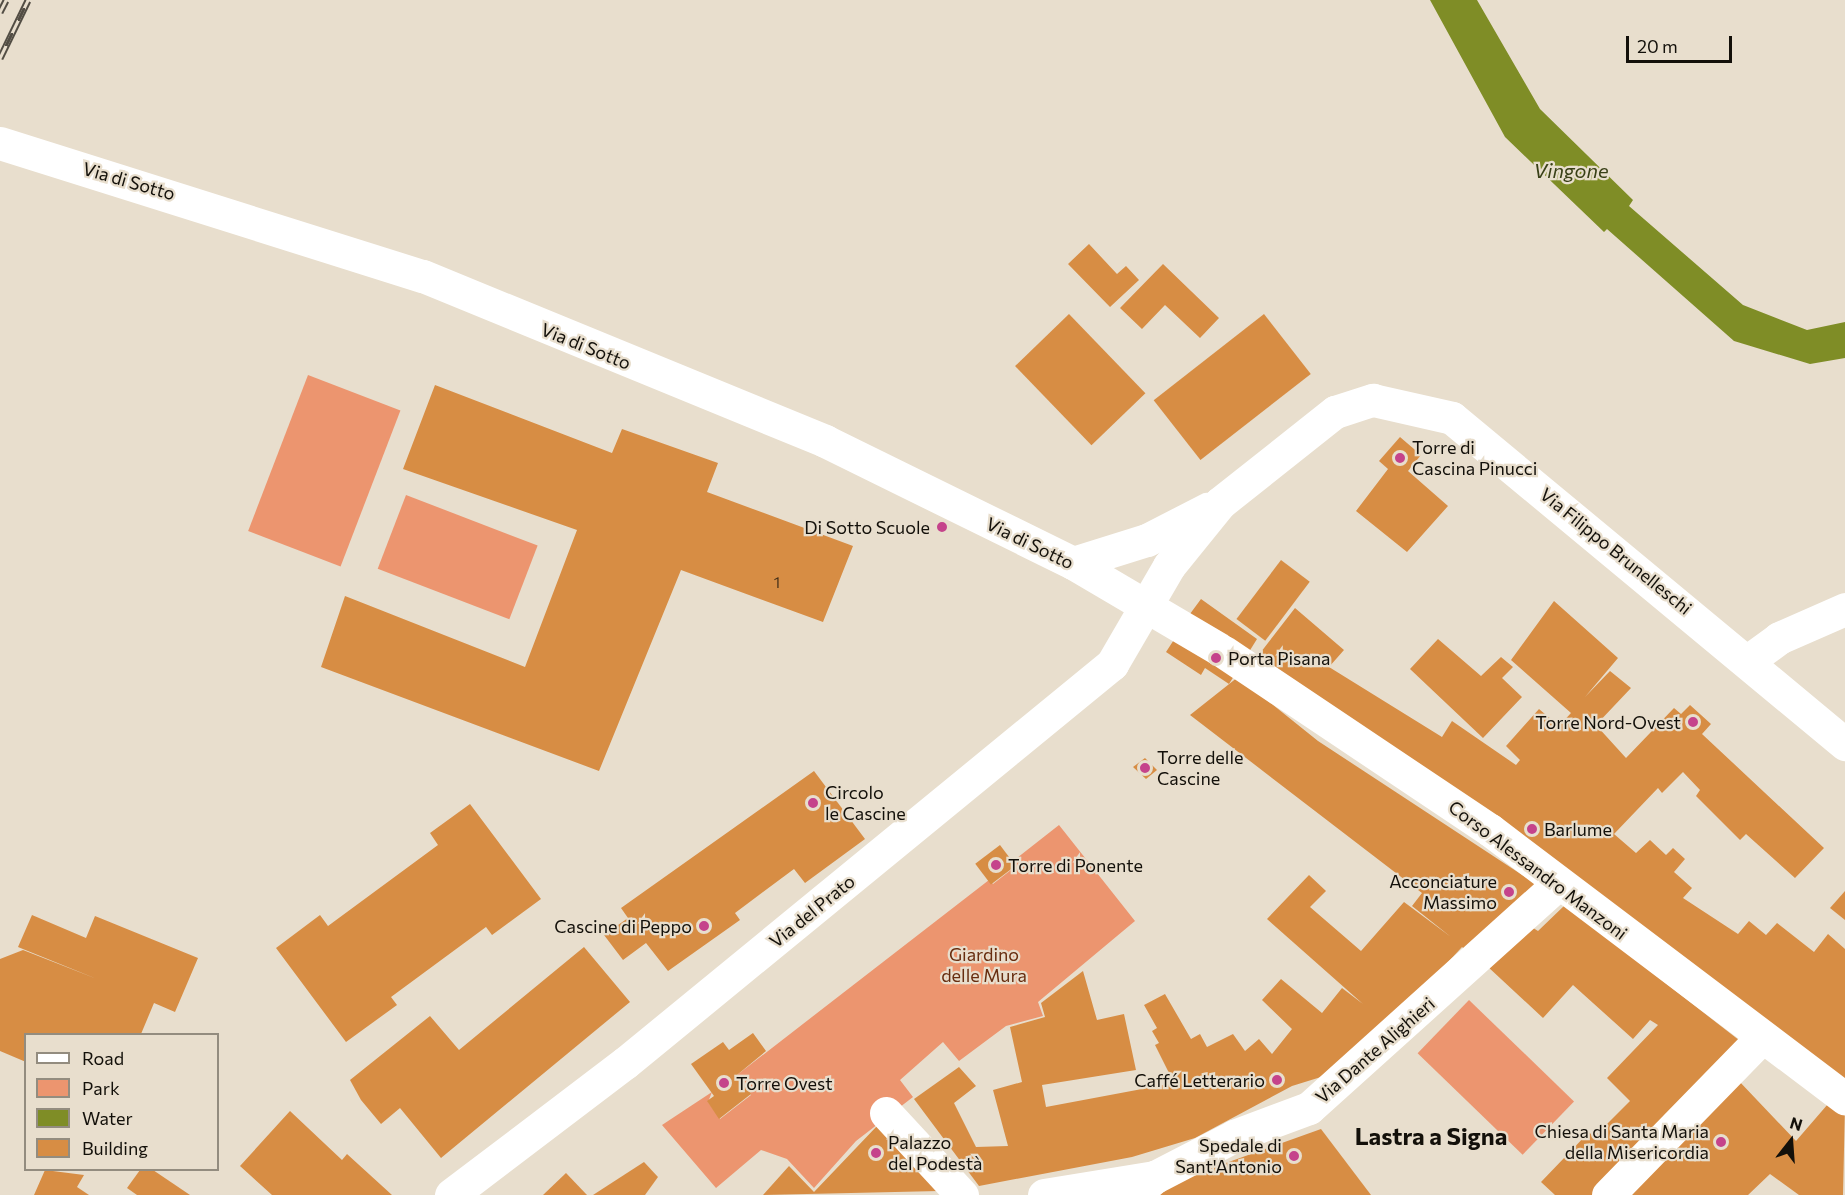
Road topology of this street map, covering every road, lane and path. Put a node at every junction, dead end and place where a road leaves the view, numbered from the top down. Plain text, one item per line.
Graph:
1 (0, 143) edge
2 (1220, 503) junction
3 (1073, 563) junction
4 (1149, 604) junction
5 (1845, 609) edge
6 (1749, 660) junction
7 (1845, 744) edge
8 (1559, 883) junction
9 (1762, 1037) junction
10 (1845, 1098) edge
11 (886, 1113) dead end
12 (1144, 1186) edge
13 (451, 1195) edge
14 (962, 1195) edge
15 (1044, 1195) edge
16 (1608, 1195) edge

1 - 3 street, Via di Sotto
2 - 3 street, Via Filippo Brunelleschi
2 - 4 street, Via Filippo Brunelleschi
2 - 6 street, Via Filippo Brunelleschi
3 - 4 street, Via di Sotto
4 - 8 street, Corso Alessandro Manzoni
4 - 13 street, Via del Prato
5 - 6 street
6 - 7 street, Via Filippo Brunelleschi
8 - 9 street, Corso Alessandro Manzoni
8 - 12 street, Via Dante Alighieri
9 - 10 street, Corso Alessandro Manzoni
9 - 16 street
11 - 14 street
12 - 15 street, Via Dante Alighieri

